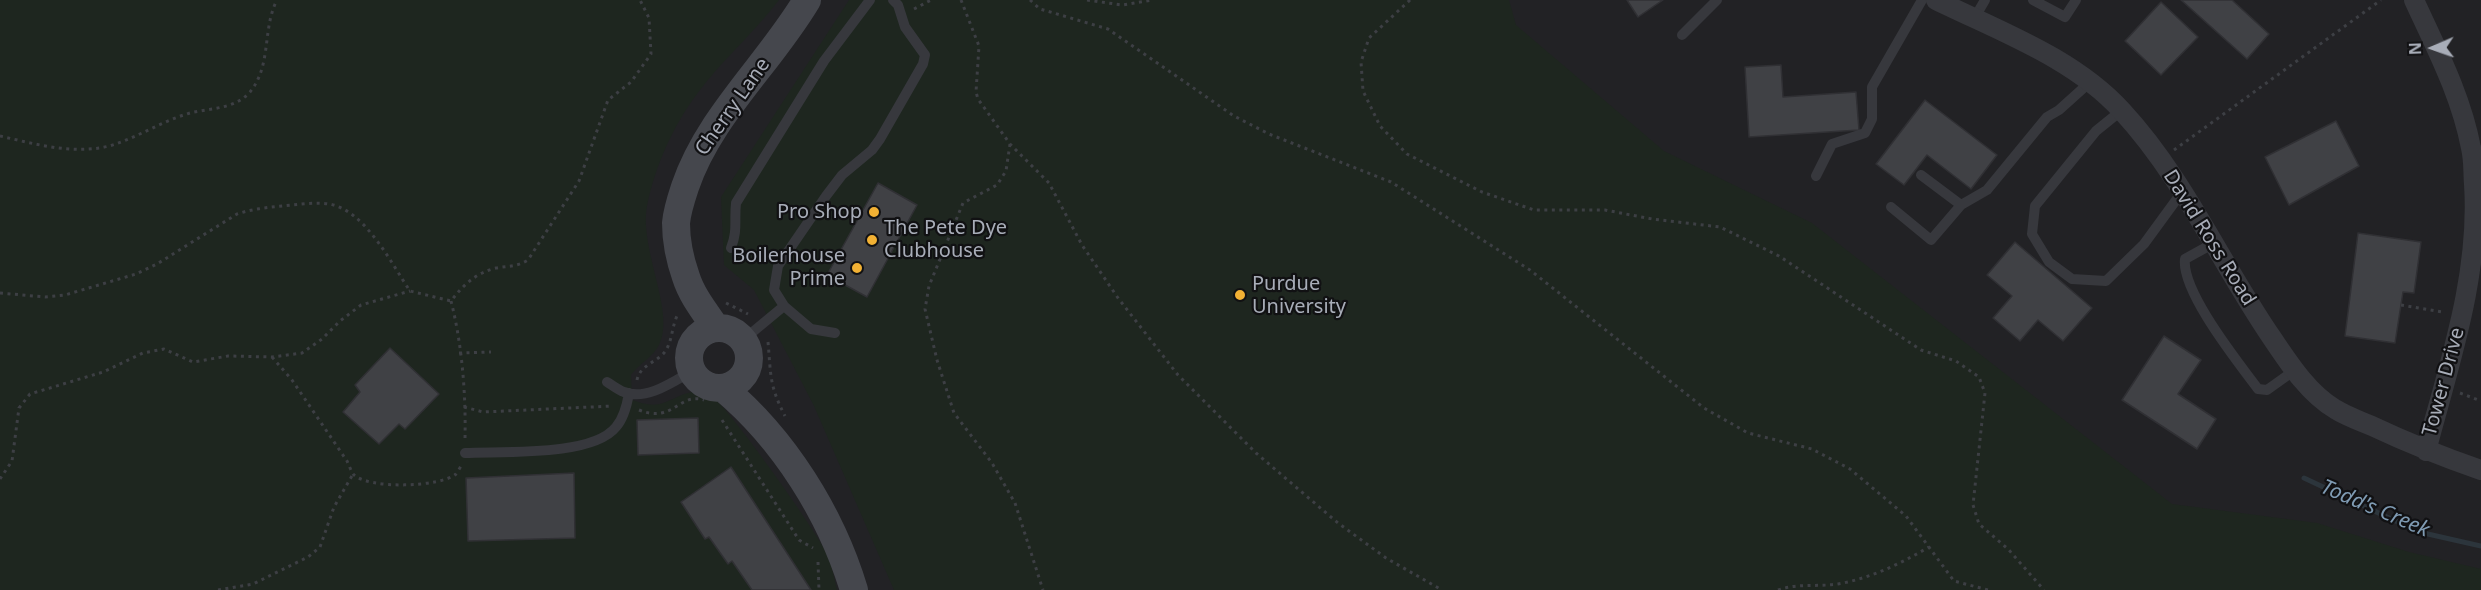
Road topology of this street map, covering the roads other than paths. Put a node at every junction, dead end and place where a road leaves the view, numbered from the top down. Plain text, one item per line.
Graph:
1 (807, 0) edge
2 (870, 0) edge
3 (893, 0) edge
4 (1717, 0) edge
5 (1922, 0) edge
6 (1936, 0) edge
7 (1985, 0) edge
8 (2033, 0) edge
9 (2076, 0) edge
10 (2414, 0) edge
11 (1974, 19) junction
12 (1682, 35) dead end
13 (2089, 83) junction
14 (2122, 110) junction
15 (1922, 175) dead end
16 (1816, 176) dead end
17 (2182, 192) junction
18 (1962, 205) junction
19 (1891, 207) dead end
20 (2477, 240) edge
21 (2214, 243) junction
22 (731, 248) dead end
23 (784, 306) junction
24 (710, 323) junction
25 (746, 327) junction
26 (835, 333) dead end
27 (2295, 370) junction
28 (692, 371) junction
29 (607, 382) dead end
30 (628, 393) junction
31 (725, 395) junction
32 (2426, 451) junction
33 (465, 453) road end
34 (2481, 470) edge
35 (854, 590) edge

1 - 24 street, Cherry Lane
2 - 22 lane
3 - 23 lane
4 - 12 lane
5 - 16 lane
6 - 11 street, David Ross Road
7 - 11 lane
8 - 9 lane
10 - 20 street, Tower Drive
11 - 13 street, David Ross Road
13 - 14 street, David Ross Road
13 - 18 lane
14 - 17 street, David Ross Road
14 - 17 lane
15 - 18 lane
17 - 21 street, David Ross Road
18 - 19 lane
20 - 32 street, Tower Drive
21 - 27 street, David Ross Road
21 - 27 lane
23 - 25 lane
23 - 26 lane
24 - 25 street
24 - 28 street
25 - 31 street
27 - 32 street, David Ross Road
28 - 30 lane
28 - 31 street
29 - 30 lane
30 - 33 lane
31 - 35 street
32 - 34 street, David Ross Road

